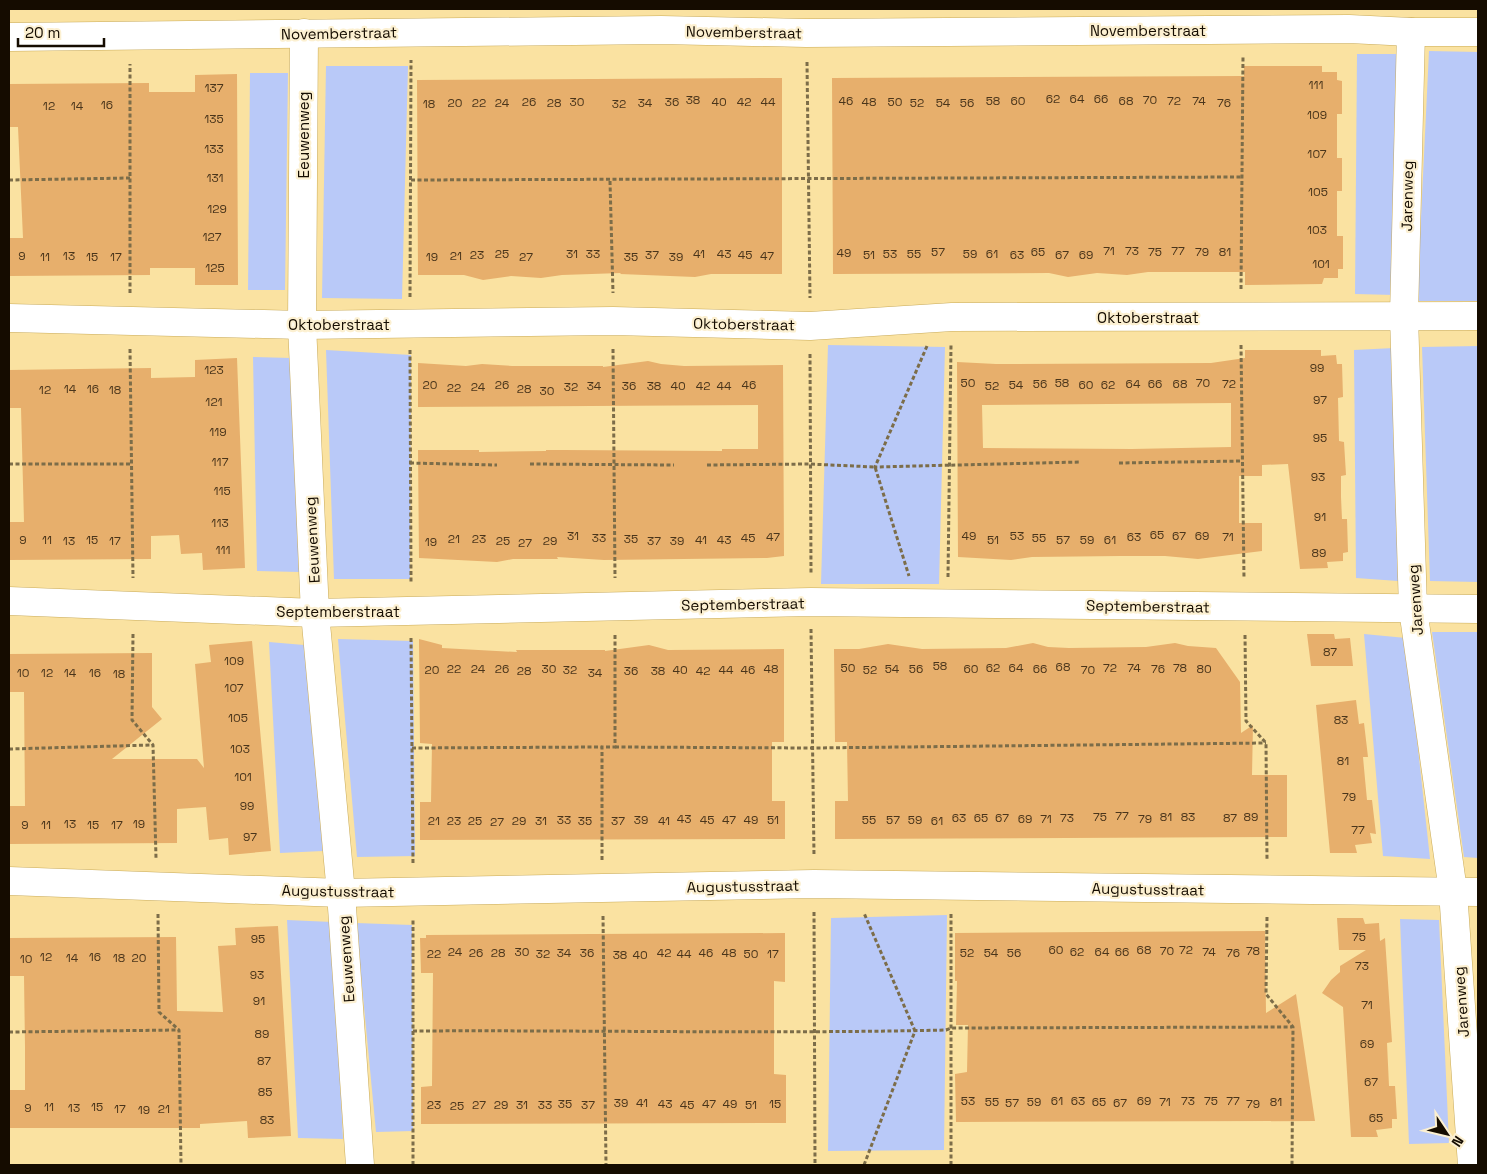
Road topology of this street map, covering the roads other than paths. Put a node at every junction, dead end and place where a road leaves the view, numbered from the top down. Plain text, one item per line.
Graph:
1 (1411, 32) junction
2 (1478, 32) edge
3 (304, 33) junction
4 (9, 37) edge
5 (1404, 316) junction
6 (1478, 316) edge
7 (9, 318) edge
8 (302, 325) junction
9 (9, 601) edge
10 (1413, 609) junction
11 (1478, 609) edge
12 (315, 613) junction
13 (9, 881) edge
14 (1466, 892) edge
15 (341, 893) junction
16 (360, 1165) edge
17 (1472, 1165) edge

1 - 2 street, Novemberstraat
1 - 3 street, Novemberstraat
1 - 5 street, Jarenweg
3 - 4 street, Novemberstraat
3 - 8 street, Eeuwenweg
5 - 6 street, Oktoberstraat
5 - 8 street, Oktoberstraat
5 - 10 street, Jarenweg
7 - 8 street, Oktoberstraat
8 - 12 street, Eeuwenweg
9 - 12 street, Septemberstraat
10 - 11 street, Septemberstraat
10 - 12 street, Septemberstraat
10 - 14 street, Jarenweg
12 - 15 street, Eeuwenweg
13 - 15 street, Augustusstraat
14 - 15 street, Augustusstraat
14 - 17 street, Jarenweg
15 - 16 street, Eeuwenweg

